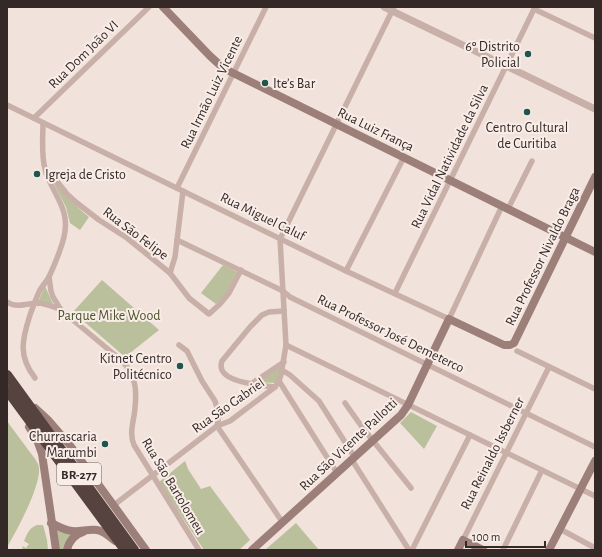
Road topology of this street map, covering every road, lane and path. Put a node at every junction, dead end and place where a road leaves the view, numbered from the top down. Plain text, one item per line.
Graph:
1 (148, 7) edge
2 (163, 7) edge
3 (266, 7) edge
4 (384, 7) edge
5 (534, 8) edge
6 (393, 9) edge
7 (595, 38) edge
8 (506, 66) junction
9 (234, 74) junction
10 (7, 105) edge
11 (595, 109) edge
12 (34, 118) junction
13 (44, 123) junction
14 (336, 124) junction
15 (404, 157) junction
16 (532, 161) dead end
17 (46, 173) junction
18 (595, 177) edge
19 (450, 180) junction
20 (177, 188) junction
21 (183, 191) junction
22 (505, 207) junction
23 (566, 237) junction
24 (280, 239) junction
25 (177, 240) junction
26 (595, 252) edge
27 (241, 270) junction
28 (346, 271) junction
29 (170, 273) junction
30 (49, 277) junction
31 (283, 291) junction
32 (395, 293) junction
33 (7, 302) edge
34 (35, 304) junction
35 (60, 310) junction
36 (284, 311) junction
37 (449, 319) junction
38 (179, 344) dead end
39 (286, 345) junction
40 (510, 345) joint
41 (517, 351) dead end
42 (284, 362) junction
43 (427, 364) junction
44 (549, 367) junction
45 (282, 370) junction
46 (7, 375) edge
47 (35, 378) dead end
48 (279, 381) junction
49 (251, 384) junction
50 (275, 387) junction
51 (595, 389) edge
52 (7, 390) edge
53 (13, 398) junction
54 (24, 398) junction
55 (345, 403) dead end
56 (408, 405) junction
57 (526, 413) junction
58 (217, 426) junction
59 (470, 435) junction
60 (373, 441) junction
61 (595, 447) edge
62 (506, 453) junction
63 (353, 459) junction
64 (595, 461) edge
65 (542, 470) junction
66 (337, 473) junction
67 (153, 476) junction
68 (411, 488) dead end
69 (581, 489) junction
70 (595, 496) edge
71 (114, 505) junction
72 (51, 523) junction
73 (283, 523) junction
74 (560, 529) junction
75 (85, 531) junction
76 (463, 540) junction
77 (595, 548) edge
78 (124, 549) edge
79 (56, 550) edge
80 (67, 550) edge
81 (134, 550) edge
82 (146, 550) edge
83 (199, 550) edge
84 (252, 550) edge
85 (409, 550) edge
86 (412, 550) edge
87 (458, 550) edge
88 (483, 550) edge
89 (503, 550) edge
90 (549, 550) edge

1 - 12 street, Rua Dom João VI
2 - 9 main road, Rua Luiz França
3 - 9 street, Rua Irmão Luiz Vicente
4 - 6 street
5 - 7 street
5 - 8 street, Rua Vidal Natividade da Silva
6 - 8 street
6 - 14 street
8 - 11 street
8 - 19 street, Rua Vidal Natividade da Silva
9 - 14 main road, Rua Luiz França
9 - 20 street, Rua Irmão Luiz Vicente
10 - 12 street, Rua Miguel Caluf
12 - 13 street, Rua Miguel Caluf
13 - 17 street
13 - 20 street, Rua Miguel Caluf
14 - 15 main road, Rua Luiz França
14 - 24 street
15 - 19 main road, Rua Luiz França
15 - 28 street
16 - 22 street
17 - 29 street, Rua São Felipe
17 - 30 street
18 - 23 main road, Rua Professor Nivaldo Braga
19 - 22 main road, Rua Luiz França
19 - 32 street, Rua Vidal Natividade da Silva
20 - 21 street, Rua Miguel Caluf
21 - 24 street, Rua Miguel Caluf
21 - 25 street
22 - 23 main road, Rua Luiz França
22 - 37 street
23 - 26 main road, Rua Luiz França
23 - 40 main road, Rua Professor Nivaldo Braga
24 - 28 street, Rua Miguel Caluf
24 - 31 street, Rua São Gabriel
25 - 27 street, Rua Professor José Demeterco
25 - 29 street
27 - 29 street, Rua São Felipe
27 - 31 street, Rua Professor José Demeterco
28 - 32 street, Rua Miguel Caluf
30 - 34 street
30 - 35 street, Rua São Bartolomeu
31 - 36 street, Rua São Gabriel
31 - 43 street, Rua Professor José Demeterco
32 - 37 street, Rua Miguel Caluf
33 - 34 street
34 - 35 street
34 - 47 street
35 - 67 street, Rua São Bartolomeu
36 - 39 street, Rua São Gabriel
36 - 49 street
37 - 40 main road, Rua Miguel Caluf
37 - 43 main road, Rua São Vicente Pallotti
38 - 58 street
39 - 42 street, Rua São Gabriel
39 - 56 street
41 - 44 street
42 - 45 street, Rua São Gabriel
42 - 49 street
43 - 56 main road, Rua São Vicente Pallotti
43 - 57 street, Rua Professor José Demeterco
44 - 51 street
44 - 57 street, Rua Reinaldo Issberner
45 - 48 street, Rua São Gabriel
45 - 63 street
46 - 54 highway, BR-277
48 - 50 street, Rua São Gabriel
48 - 66 street
49 - 50 street
50 - 58 street, Rua São Gabriel
52 - 53 highway, BR-277
53 - 72 main road
53 - 78 highway, BR-277
54 - 71 main road
54 - 81 highway, BR-277
55 - 60 street
56 - 59 street
56 - 60 main road, Rua São Vicente Pallotti
57 - 61 street, Rua Professor José Demeterco
57 - 62 street, Rua Reinaldo Issberner
58 - 67 street, Rua São Gabriel
58 - 73 street
59 - 62 street
59 - 86 street
60 - 63 main road, Rua São Vicente Pallotti
60 - 68 street
62 - 65 street
62 - 76 street, Rua Reinaldo Issberner
63 - 66 main road, Rua São Vicente Pallotti
63 - 85 street
64 - 69 main road
65 - 69 street
65 - 89 street
66 - 73 main road, Rua São Vicente Pallotti
67 - 71 street, Rua São Gabriel
67 - 83 street, Rua São Bartolomeu
69 - 70 street
69 - 74 main road
71 - 82 main road
72 - 75 main road
72 - 79 main road
73 - 84 main road, Rua São Vicente Pallotti
74 - 77 street
74 - 90 main road
75 - 78 main road
75 - 80 main road
76 - 87 main road, Rua Reinaldo Issberner
76 - 88 main road

